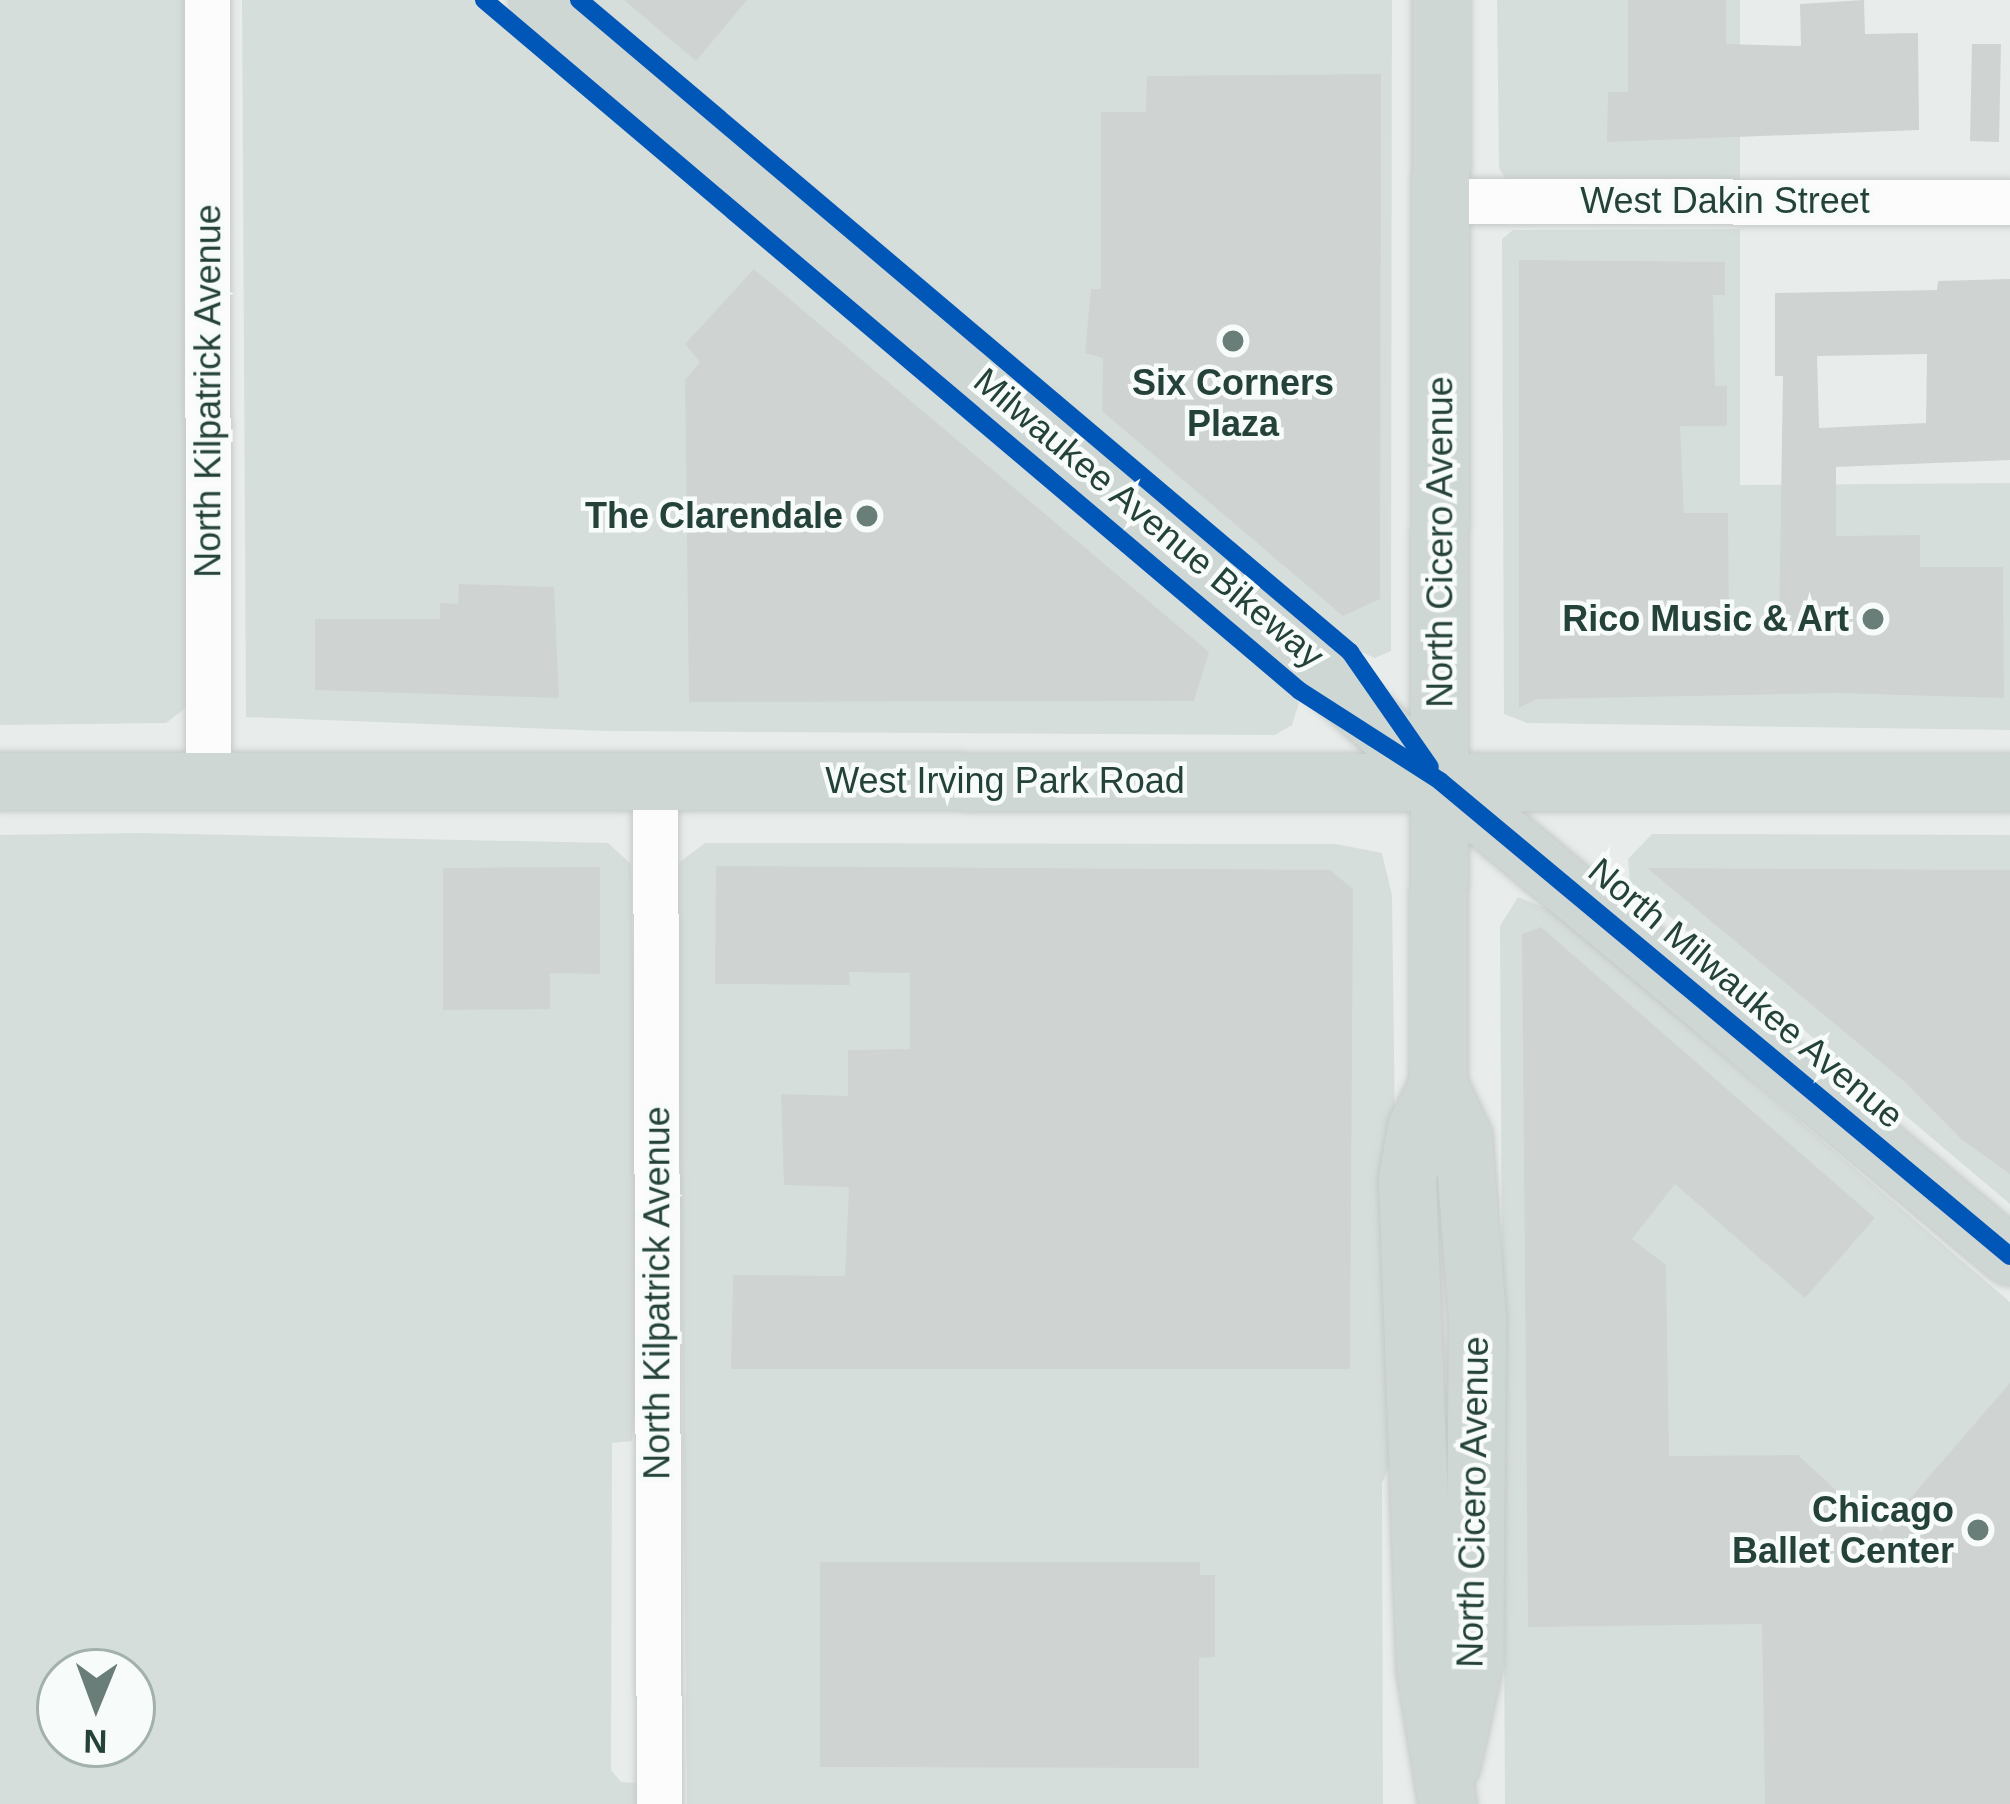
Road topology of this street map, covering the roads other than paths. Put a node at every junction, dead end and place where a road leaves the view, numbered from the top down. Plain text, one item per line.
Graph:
1 (207, 0) edge
2 (538, 0) edge
3 (1441, 0) edge
4 (1441, 200) junction
5 (2010, 202) edge
6 (0, 781) edge
7 (655, 781) junction
8 (208, 782) junction
9 (1440, 782) junction
10 (2010, 782) edge
11 (2010, 1256) edge
12 (1446, 1792) edge
13 (659, 1804) edge

1 - 8 street, North Kilpatrick Avenue
2 - 9 main road, North Milwaukee Avenue
3 - 4 main road, North Cicero Avenue
4 - 5 street, West Dakin Street
4 - 9 main road, North Cicero Avenue
6 - 8 main road, West Irving Park Road
7 - 8 main road, West Irving Park Road
7 - 9 main road, West Irving Park Road
7 - 13 street, North Kilpatrick Avenue
9 - 10 main road, West Irving Park Road
9 - 11 main road, North Milwaukee Avenue
9 - 12 main road, North Cicero Avenue

